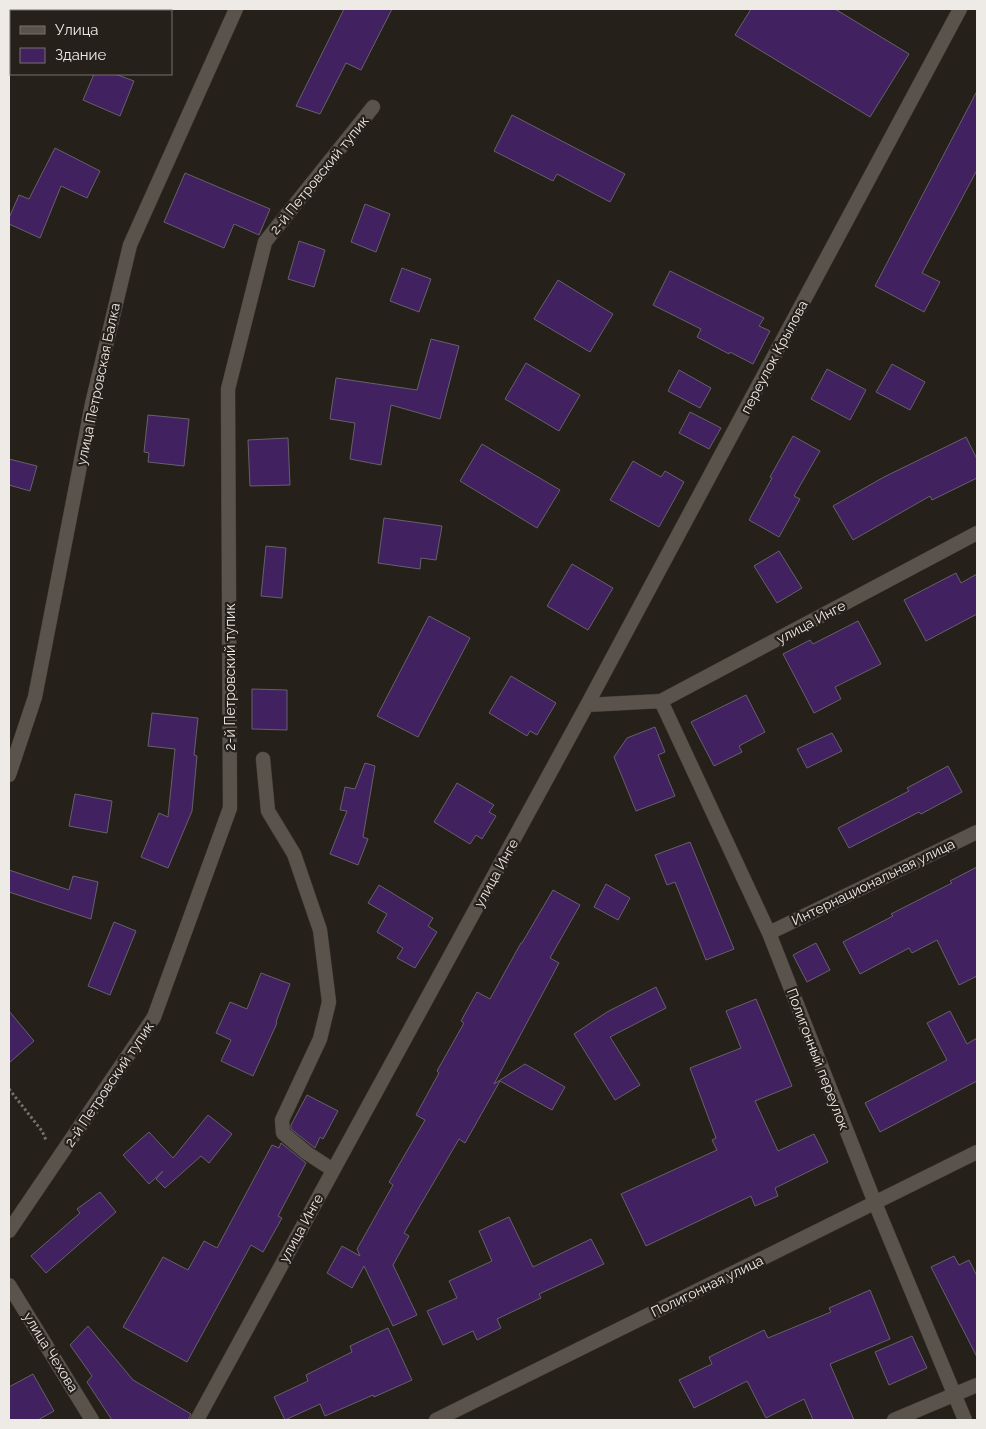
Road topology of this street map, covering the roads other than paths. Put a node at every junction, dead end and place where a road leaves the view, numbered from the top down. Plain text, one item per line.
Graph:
1 (236, 9) edge
2 (960, 9) edge
3 (373, 107) dead end
4 (977, 533) edge
5 (661, 702) junction
6 (587, 705) junction
7 (263, 759) dead end
8 (9, 775) edge
9 (977, 832) edge
10 (769, 933) junction
11 (977, 1152) edge
12 (333, 1170) junction
13 (875, 1203) junction
14 (9, 1231) edge
15 (9, 1285) edge
16 (977, 1385) edge
17 (955, 1394) junction
18 (92, 1420) edge
19 (197, 1420) edge
20 (436, 1420) edge
21 (894, 1420) edge
22 (965, 1420) edge

1 - 8 street, улица Петровская Балка
2 - 6 street, переулок Крылова
3 - 14 street, 2-й Петровский тупик
4 - 5 street, улица Инге
5 - 6 street, улица Инге
5 - 10 street, Полигонный переулок
6 - 12 street, улица Инге
7 - 12 street
9 - 10 street, Интернациональная улица
10 - 13 street, Полигонный переулок
11 - 13 street, Полигонная улица
12 - 19 street, улица Инге
13 - 17 street, Полигонный переулок
13 - 20 street, Полигонная улица
15 - 18 street, улица Чехова
16 - 17 street
17 - 21 street
17 - 22 street, Полигонный переулок

